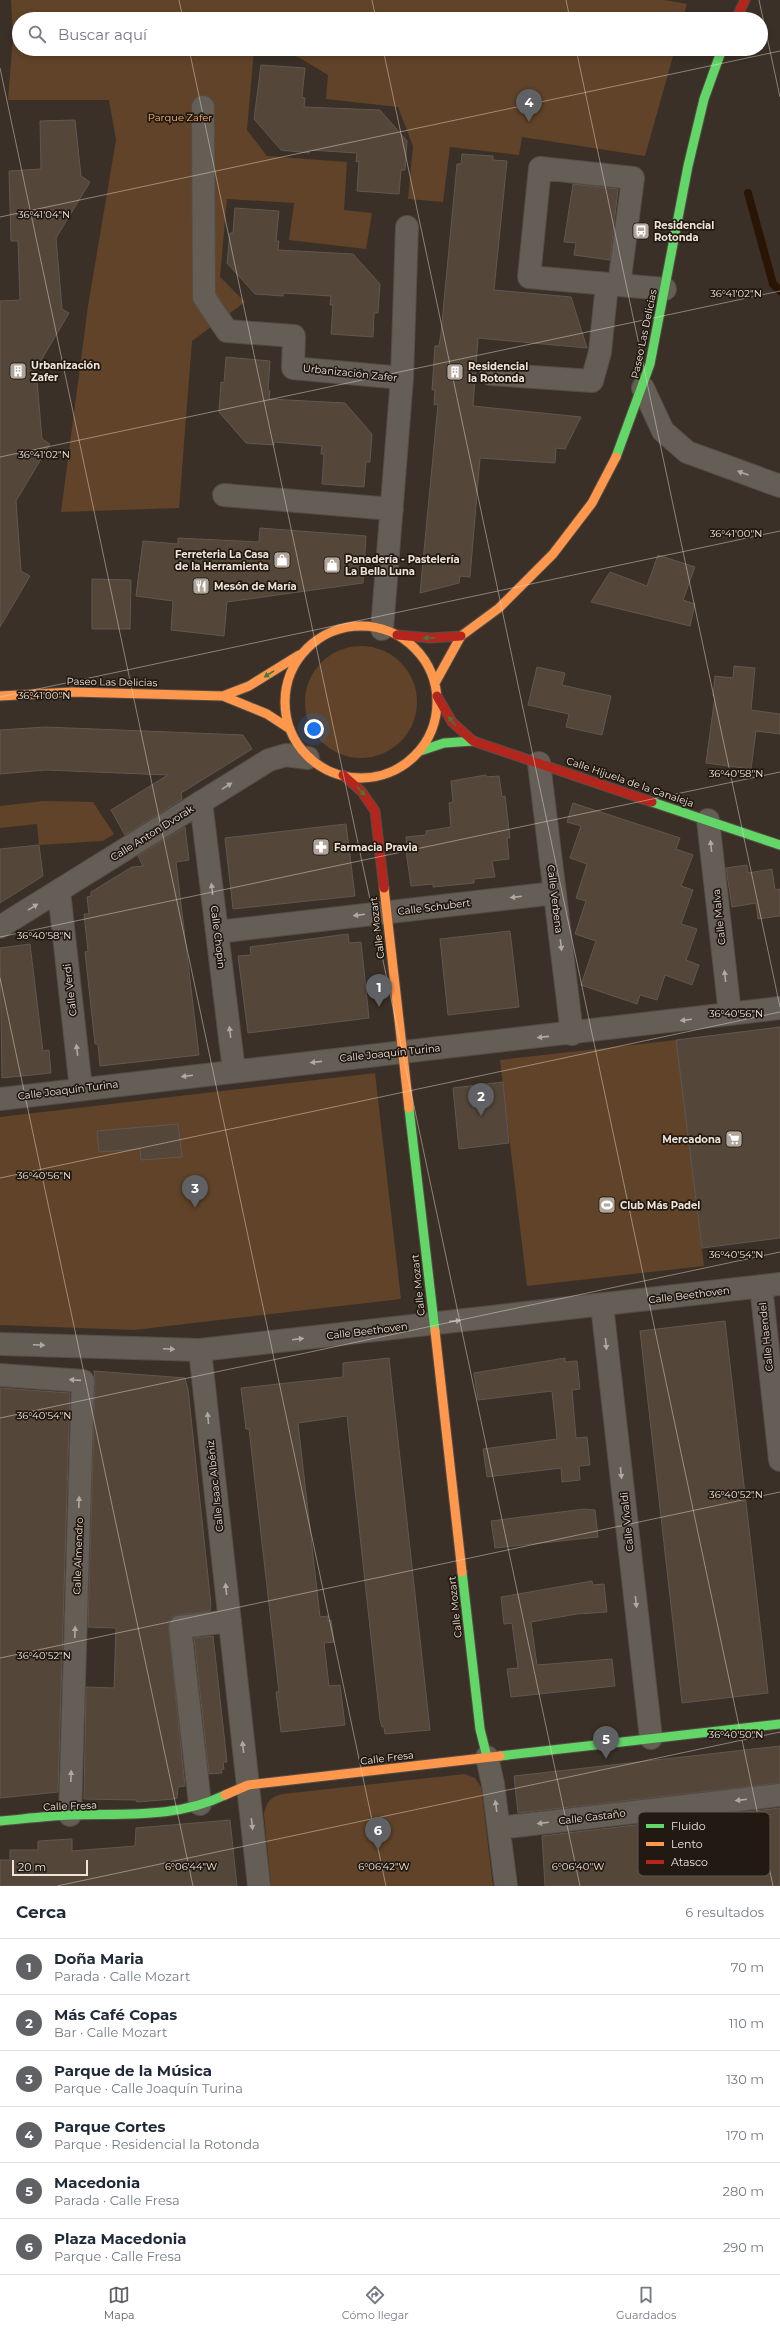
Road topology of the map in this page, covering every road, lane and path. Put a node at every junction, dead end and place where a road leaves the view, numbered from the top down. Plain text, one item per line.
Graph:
1 (745, 0) edge
2 (739, 12) edge
3 (719, 56) edge
4 (203, 106) dead end
5 (407, 227) dead end
6 (613, 284) junction
7 (665, 289) junction
8 (491, 374) dead end
9 (402, 378) junction
10 (643, 388) junction
11 (780, 486) edge
12 (224, 494) dead end
13 (392, 509) junction
14 (389, 632) junction
15 (461, 636) junction
16 (302, 652) junction
17 (435, 683) junction
18 (0, 696) edge
19 (223, 696) junction
20 (437, 696) junction
21 (290, 729) junction
22 (473, 741) junction
23 (420, 751) junction
24 (308, 758) junction
25 (539, 763) junction
26 (399, 768) junction
27 (343, 775) junction
28 (387, 784) dead end
29 (380, 796) dead end
30 (201, 802) junction
31 (375, 811) junction
32 (708, 820) junction
33 (780, 845) edge
34 (59, 891) junction
35 (555, 892) junction
36 (386, 912) junction
37 (0, 927) edge
38 (217, 932) junction
39 (780, 1008) edge
40 (730, 1014) junction
41 (572, 1034) junction
42 (403, 1052) junction
43 (234, 1071) junction
44 (81, 1089) junction
45 (0, 1099) edge
46 (770, 1285) edge
47 (602, 1305) junction
48 (434, 1324) junction
49 (0, 1344) edge
50 (200, 1350) junction
51 (0, 1375) edge
52 (780, 1460) edge
53 (230, 1621) junction
54 (780, 1724) edge
55 (651, 1738) junction
56 (487, 1757) junction
57 (248, 1785) junction
58 (780, 1795) edge
59 (200, 1804) junction
60 (70, 1815) junction
61 (0, 1821) edge
62 (499, 1828) junction
63 (259, 1886) edge
64 (506, 1886) edge

1 - 2 street
3 - 7 street, Paseo Las Delicias
4 - 9 street, Urbanización Zafer
5 - 9 street, Urbanización Zafer
6 - 6 street
6 - 7 street
6 - 8 street
7 - 10 street, Paseo Las Delicias
9 - 13 street, Urbanización Zafer
11 -> 10 street
10 - 15 street, Paseo Las Delicias
12 - 13 street
13 - 14 street, Urbanización Zafer
15 -> 14 street
14 - 16 street
14 - 17 street
15 - 17 street, Paseo Las Delicias
16 -> 19 street, Paseo Las Delicias
16 - 21 street
17 - 20 street
18 - 19 street, Paseo Las Delicias
19 - 21 street, Paseo Las Delicias
22 -> 20 street, Calle Hijuela de la Canaleja
20 - 23 street
21 - 24 street
22 - 23 street, Calle Hijuela de la Canaleja
22 - 25 street, Calle Hijuela de la Canaleja
23 - 26 street
24 - 27 street
30 -> 24 street, Calle Anton Dvorak
25 - 32 street, Calle Hijuela de la Canaleja
25 - 35 street, Calle Verbena
26 - 27 street
26 - 28 street
27 -> 31 street, Calle Mozart
29 - 31 street, Calle Mozart
30 - 34 street, Calle Anton Dvorak
38 -> 30 street, Calle Chopin
31 - 36 street, Calle Mozart
32 - 33 street, Calle Hijuela de la Canaleja
40 -> 32 street, Calle Malva
37 -> 34 street, Calle Anton Dvorak
44 -> 34 street, Calle Verdi
35 -> 36 street, Calle Schubert
35 -> 41 street, Calle Verbena
36 -> 38 street, Calle Schubert
36 - 42 street, Calle Mozart
43 -> 38 street, Calle Chopin
39 - 40 street, Calle Joaquín Turina
40 -> 41 street, Calle Joaquín Turina
41 -> 42 street, Calle Joaquín Turina
42 -> 43 street, Calle Joaquín Turina
42 - 48 street, Calle Mozart
43 -> 44 street, Calle Joaquín Turina
44 - 45 street, Calle Joaquín Turina
46 - 47 street, Calle Beethoven
46 - 52 street, Calle Haendel
48 -> 47 street, Calle Beethoven
47 -> 55 street, Calle Vivaldi
50 -> 48 street, Calle Beethoven
48 - 56 street, Calle Mozart
49 -> 50 street, Calle Beethoven
53 -> 50 street, Calle Isaac Albéniz
60 -> 51 street, Calle Almendro
57 -> 53 street, Calle Isaac Albéniz
53 - 59 street
54 - 55 street, Calle Fresa
55 - 56 street, Calle Fresa
56 - 57 street, Calle Fresa
62 -> 56 street
57 - 59 street, Calle Fresa
57 -> 63 street, Calle Isaac Albéniz
58 -> 62 street, Calle Castaño
59 - 60 street, Calle Fresa
60 - 61 street, Calle Fresa
62 - 64 street

